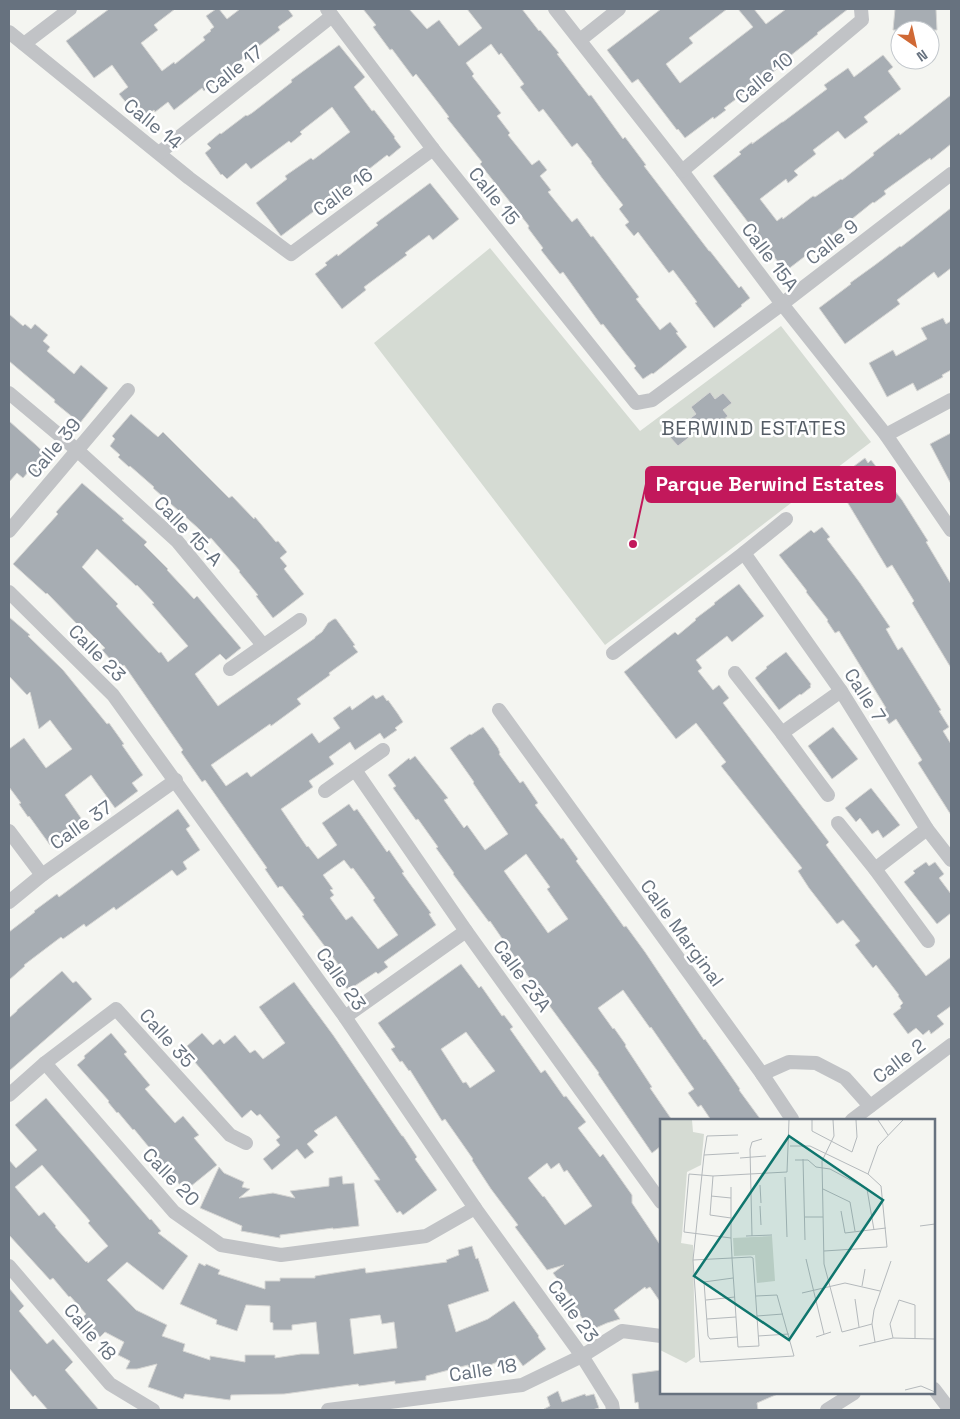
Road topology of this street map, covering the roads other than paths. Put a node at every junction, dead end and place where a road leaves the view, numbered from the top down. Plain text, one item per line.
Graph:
1 (70, 9) edge
2 (555, 9) edge
3 (619, 9) edge
4 (861, 9) edge
5 (330, 12) edge
6 (9, 32) edge
7 (580, 40) junction
8 (24, 44) junction
9 (433, 149) junction
10 (159, 153) junction
11 (682, 171) junction
12 (951, 174) edge
13 (276, 243) joint
14 (782, 304) junction
15 (128, 390) dead end
16 (9, 393) edge
17 (951, 400) edge
18 (636, 403) joint
19 (886, 435) junction
20 (77, 450) junction
21 (786, 519) dead end
22 (951, 530) edge
23 (9, 531) edge
24 (744, 553) junction
25 (9, 592) edge
26 (300, 620) dead end
27 (264, 645) junction
28 (613, 653) dead end
29 (230, 669) dead end
30 (735, 673) dead end
31 (841, 691) junction
32 (499, 710) dead end
33 (782, 733) junction
34 (383, 750) dead end
35 (355, 770) junction
36 (176, 780) junction
37 (325, 791) dead end
38 (828, 795) dead end
39 (838, 823) dead end
40 (927, 829) junction
41 (9, 830) edge
42 (951, 860) edge
43 (875, 868) junction
44 (42, 875) junction
45 (9, 902) edge
46 (466, 931) junction
47 (928, 941) dead end
48 (345, 1017) junction
49 (951, 1046) edge
50 (45, 1064) junction
51 (762, 1074) junction
52 (9, 1095) edge
53 (870, 1106) junction
54 (792, 1119) dead end
55 (853, 1119) edge
56 (246, 1143) dead end
57 (660, 1201) edge
58 (476, 1208) junction
59 (9, 1266) edge
60 (660, 1336) edge
61 (582, 1356) junction
62 (935, 1390) edge
63 (852, 1394) edge
64 (153, 1410) edge
65 (328, 1410) edge
66 (613, 1410) edge
67 (827, 1410) edge
68 (950, 1410) edge

1 - 8 street
2 - 7 street, Calle 15A
3 - 7 street
4 - 11 street, Calle 10
5 - 9 street, Calle 15
5 - 10 street, Calle 17
6 - 8 street, Calle 14
7 - 11 street, Calle 15A
8 - 10 street, Calle 14
9 - 13 street, Calle 16
9 - 18 street, Calle 15
10 - 13 street, Calle 14
11 - 14 street, Calle 15A
12 - 14 street, Calle 9
14 - 18 street, Calle 9
14 - 19 street, Calle 15A
15 - 20 street, Calle 39
16 - 20 street, Calle 15-A
17 - 19 street
19 - 22 street, Calle 15A
20 - 23 street, Calle 39
20 - 27 street, Calle 15-A
21 - 24 street
24 - 28 street
24 - 31 street, Calle 7
25 - 36 street, Calle 23
26 - 27 street
27 - 29 street
30 - 33 street
31 - 33 street
31 - 40 street, Calle 7
32 - 51 street, Calle Marginal
33 - 38 street
34 - 35 street
35 - 37 street
35 - 46 street, Calle 23A
36 - 44 street, Calle 37
36 - 48 street, Calle 23
39 - 43 street
40 - 42 street, Calle 7
40 - 43 street
41 - 44 street
43 - 47 street
44 - 45 street, Calle 37
46 - 48 street
46 - 57 street, Calle 23A
48 - 58 street, Calle 23
49 - 53 street, Calle 2
50 - 52 street, Calle 35
50 - 56 street, Calle 35
50 - 58 street, Calle 20
51 - 53 street
51 - 54 street, Calle Marginal
53 - 55 street, Calle 2
58 - 61 street, Calle 23
59 - 64 street, Calle 18
60 - 61 street, Calle 18
61 - 65 street, Calle 18
61 - 66 street, Calle 23
62 - 68 street
63 - 67 street

